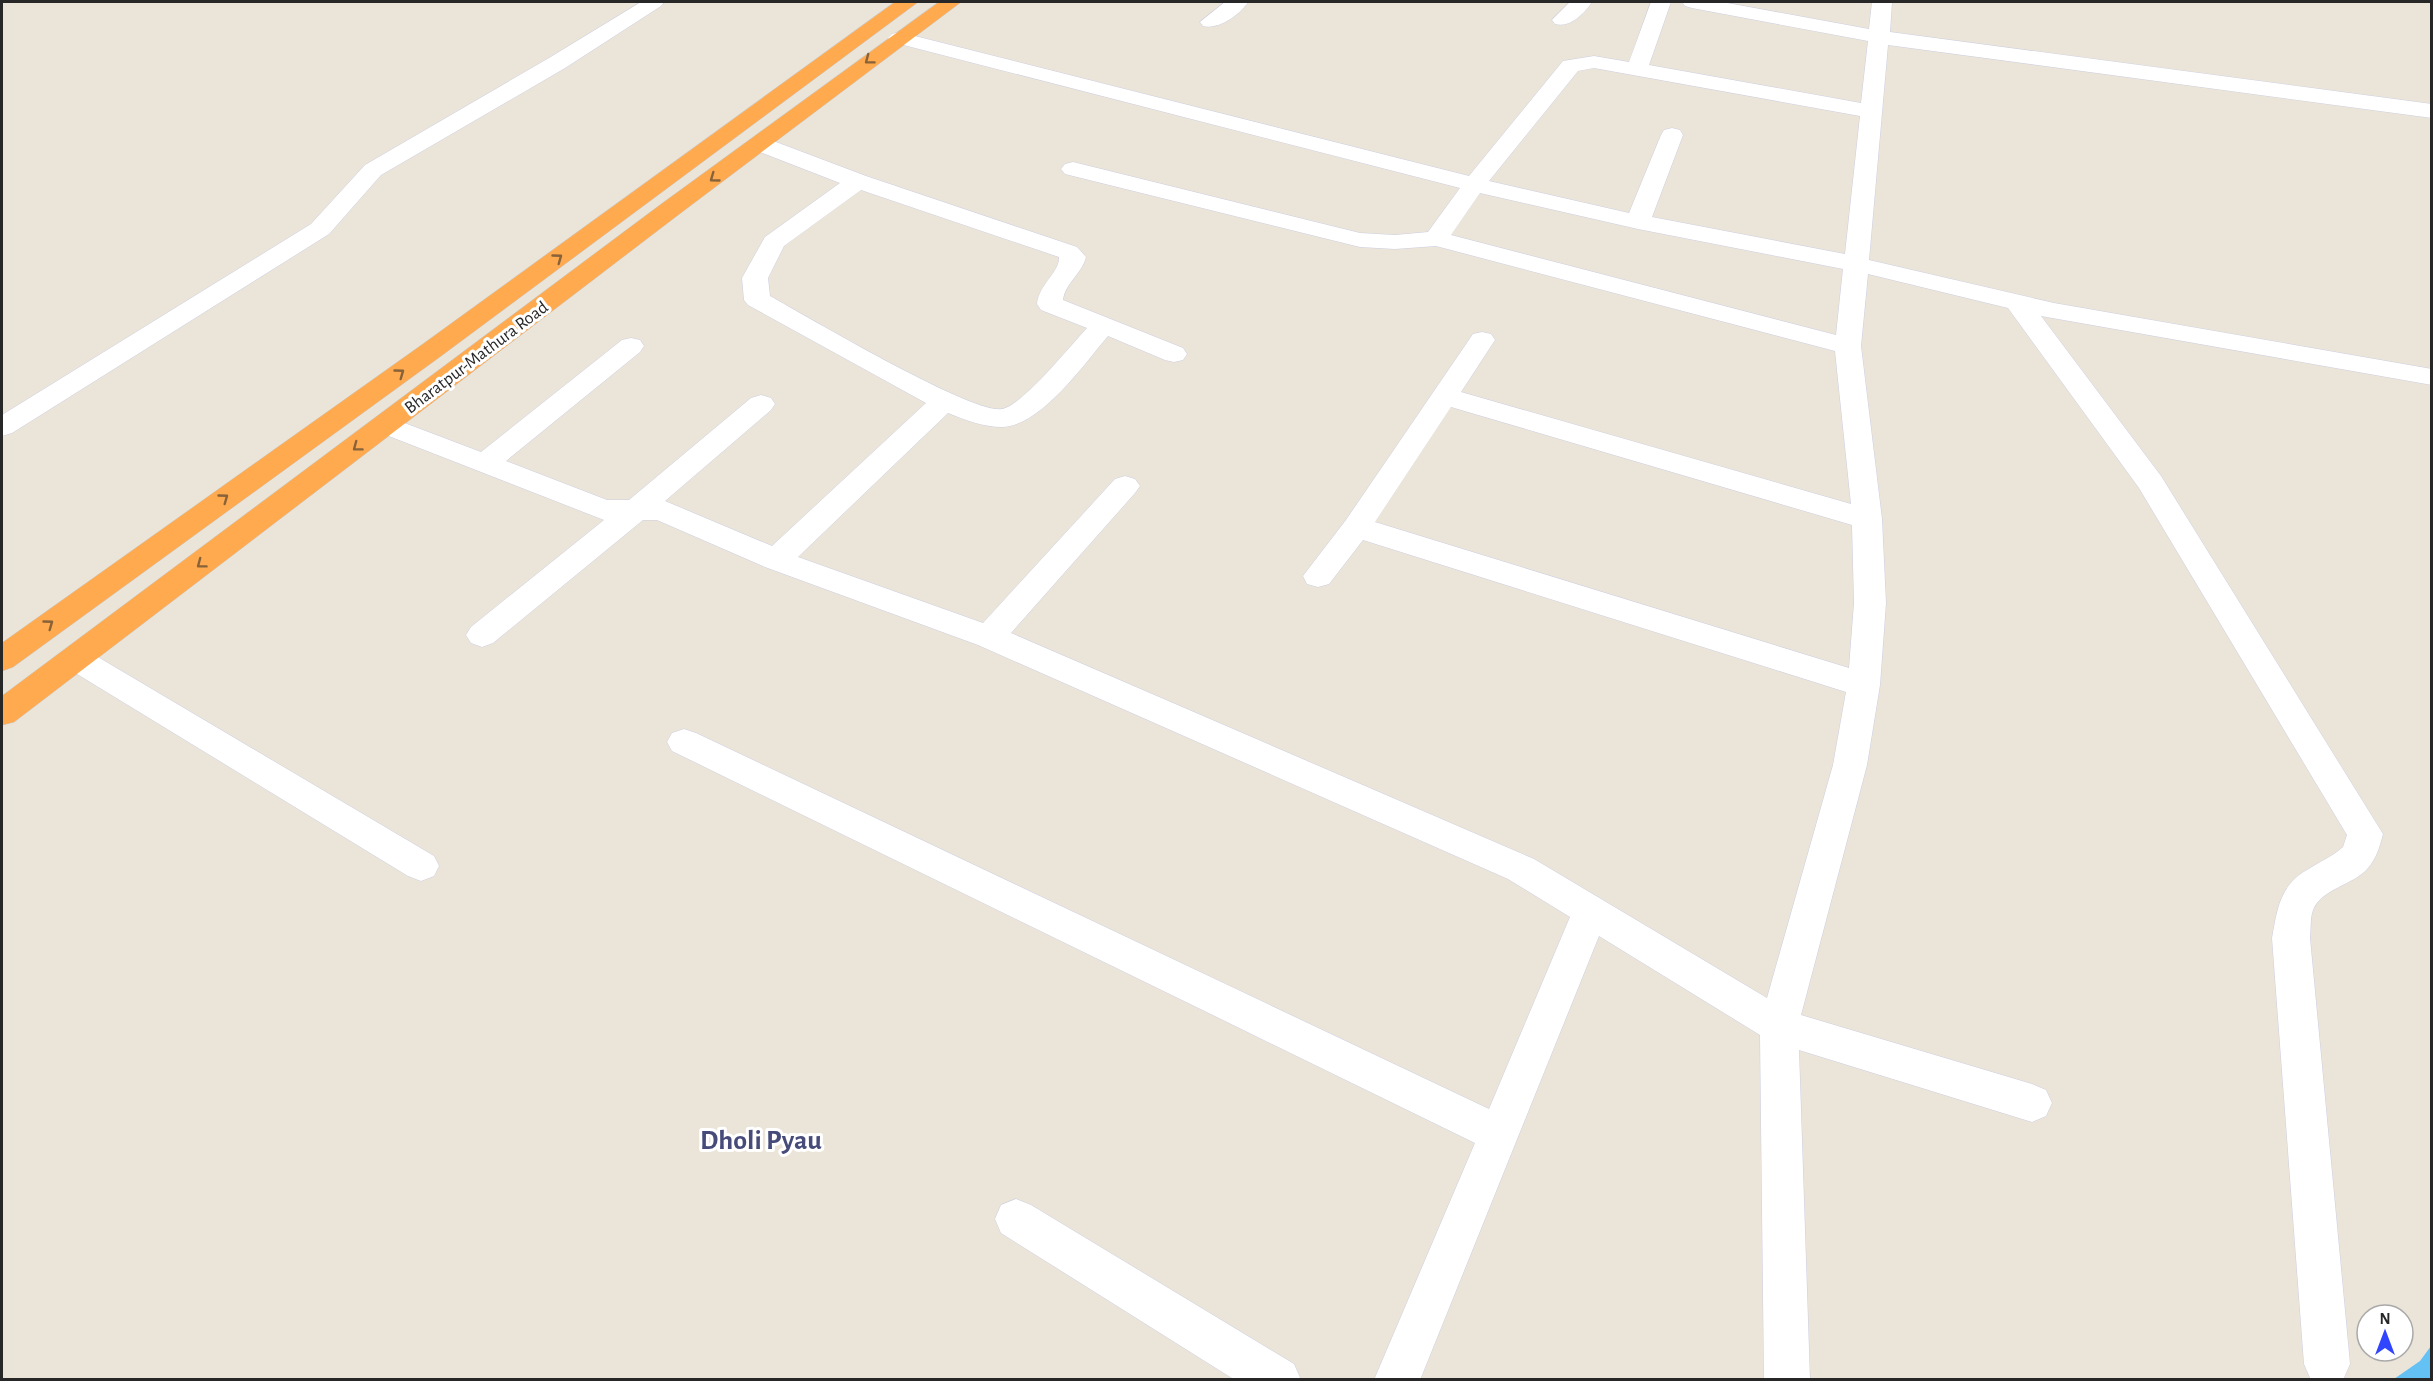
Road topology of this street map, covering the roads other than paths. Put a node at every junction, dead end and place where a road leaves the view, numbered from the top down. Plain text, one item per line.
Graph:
1 (654, 2) edge
2 (908, 2) edge
3 (951, 2) edge
4 (1238, 2) edge
5 (1582, 2) edge
6 (1661, 2) edge
7 (1692, 2) edge
8 (1882, 2) edge
9 (1562, 20) dead end
10 (1210, 22) dead end
11 (1879, 37) junction
12 (899, 39) junction
13 (1637, 69) junction
14 (1871, 111) junction
15 (2432, 111) edge
16 (1672, 135) dead end
17 (760, 144) junction
18 (1073, 169) dead end
19 (858, 181) junction
20 (1474, 185) junction
21 (653, 188) junction
22 (686, 197) junction
23 (1638, 222) junction
24 (1436, 239) junction
25 (1856, 264) junction
26 (2017, 302) junction
27 (1104, 325) junction
28 (1482, 340) dead end
29 (632, 346) dead end
30 (1848, 346) junction
31 (1174, 354) dead end
32 (2432, 377) edge
33 (1443, 396) junction
34 (944, 402) junction
35 (761, 404) dead end
36 (386, 425) junction
37 (2, 427) edge
38 (484, 464) junction
39 (1125, 486) dead end
40 (636, 510) junction
41 (1868, 519) junction
42 (1357, 527) junction
43 (776, 560) junction
44 (1318, 576) dead end
45 (482, 635) dead end
46 (989, 637) junction
47 (75, 658) junction
48 (2, 659) edge
49 (1864, 685) junction
50 (2, 713) edge
51 (684, 742) dead end
52 (421, 866) dead end
53 (1591, 911) junction
54 (1779, 1026) junction
55 (2032, 1103) dead end
56 (1499, 1134) junction
57 (1016, 1219) dead end
58 (2327, 1364) dead end
59 (1278, 1380) edge
60 (1397, 1380) edge
61 (1787, 1380) edge

1 - 37 street
2 - 21 highway, Bharatpur-Mathura Road
3 - 12 highway, Bharatpur-Mathura Road
4 - 10 street
5 - 9 street
6 - 13 street
7 - 11 street
8 - 11 street
11 - 14 street
11 - 15 street
12 -> 17 highway, Bharatpur-Mathura Road
12 - 20 street
13 - 14 street
13 - 20 street
14 - 25 street
16 - 23 street
17 - 19 street
17 -> 22 highway, Bharatpur-Mathura Road
18 - 24 street
19 - 27 street
19 - 34 street
20 - 23 street
20 - 24 street
21 - 22 highway
48 -> 21 highway, Bharatpur-Mathura Road
22 - 36 highway, Bharatpur-Mathura Road
23 - 25 street
24 - 30 street
25 - 26 street
25 - 30 street
26 - 32 street
26 - 58 street
27 - 31 street
27 - 34 street
28 - 33 street
29 - 38 street
30 - 41 street
33 - 41 street
33 - 42 street
34 - 43 street
35 - 40 street
36 - 38 street
36 -> 47 highway, Bharatpur-Mathura Road
38 - 40 street
39 - 46 street
40 - 43 street
40 - 45 street
41 - 49 street
42 - 44 street
42 - 49 street
43 - 46 street
46 - 53 street
47 - 50 highway, Bharatpur-Mathura Road
47 - 52 street
49 - 54 street
51 - 56 street
53 - 54 street
53 - 56 street
54 - 55 street
54 - 61 street
56 - 60 street
57 - 59 street

